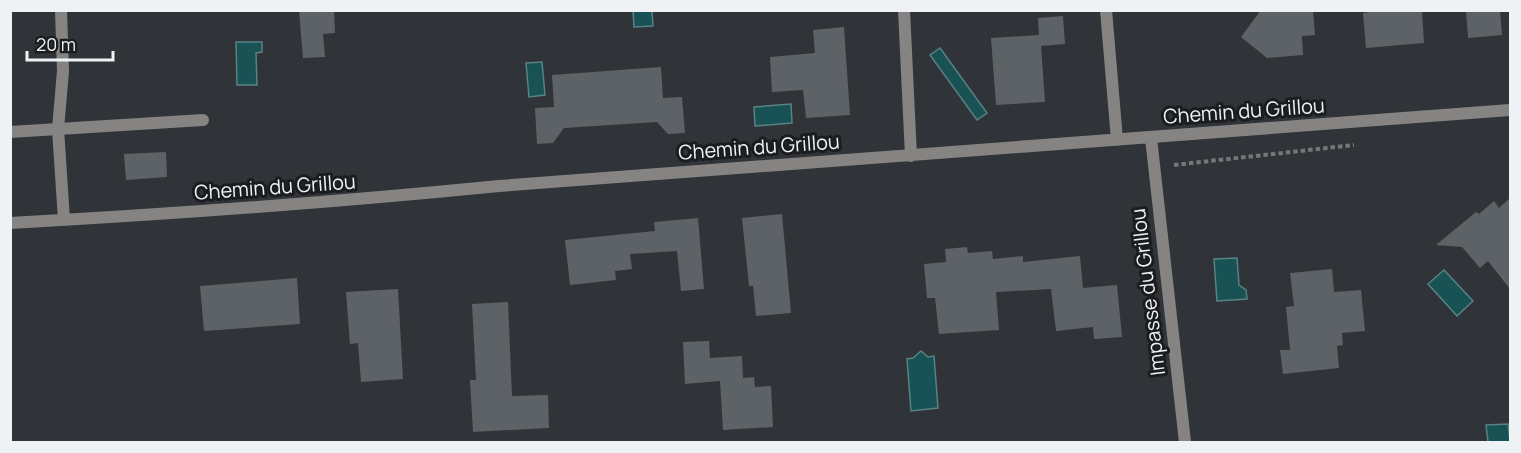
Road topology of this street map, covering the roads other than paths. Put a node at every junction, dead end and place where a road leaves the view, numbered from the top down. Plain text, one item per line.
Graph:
1 (61, 10) edge
2 (904, 10) edge
3 (1106, 10) edge
4 (1510, 110) edge
5 (203, 120) dead end
6 (58, 129) junction
7 (10, 132) edge
8 (1151, 138) junction
9 (1117, 140) junction
10 (911, 156) junction
11 (64, 220) junction
12 (10, 223) edge
13 (1185, 442) edge

1 - 6 street
2 - 10 street
3 - 9 street
4 - 8 street, Chemin du Grillou
5 - 6 street
6 - 7 street
6 - 11 street
8 - 9 street, Chemin du Grillou
8 - 13 street, Impasse du Grillou
9 - 10 street, Chemin du Grillou
10 - 11 street, Chemin du Grillou
11 - 12 street, Chemin du Grillou

